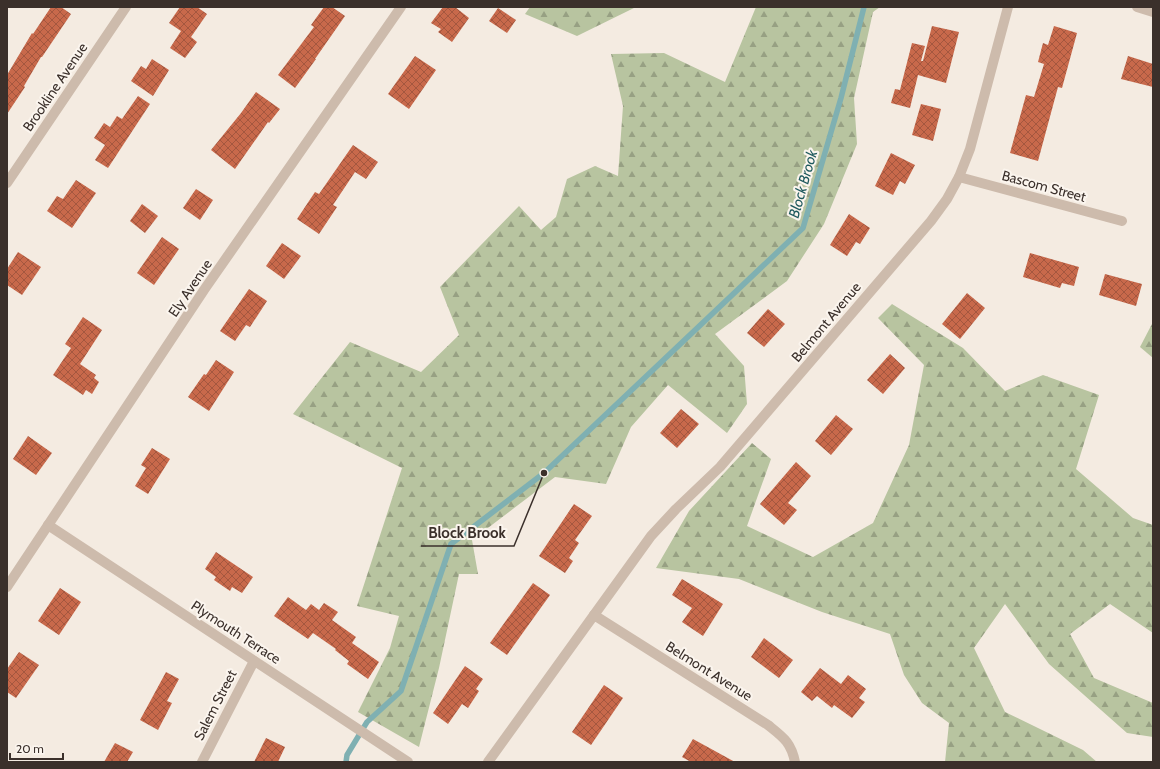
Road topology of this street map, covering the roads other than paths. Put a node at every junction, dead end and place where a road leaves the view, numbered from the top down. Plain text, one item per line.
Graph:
1 (126, 7) edge
2 (401, 7) edge
3 (1008, 7) edge
4 (1137, 7) edge
5 (1153, 12) edge
6 (959, 178) junction
7 (7, 183) edge
8 (1122, 221) dead end
9 (48, 525) junction
10 (7, 587) edge
11 (594, 615) junction
12 (254, 661) junction
13 (202, 762) edge
14 (408, 762) edge
15 (488, 762) edge
16 (795, 762) edge

1 - 7 street, Brookline Avenue
2 - 9 street, Ely Avenue
3 - 6 street, Belmont Avenue
4 - 5 street
6 - 8 street, Bascom Street
6 - 11 street, Belmont Avenue
9 - 10 street, Ely Avenue
9 - 12 street, Plymouth Terrace
11 - 15 street, Belmont Avenue
11 - 16 street, Belmont Avenue
12 - 13 street, Salem Street
12 - 14 street, Plymouth Terrace

